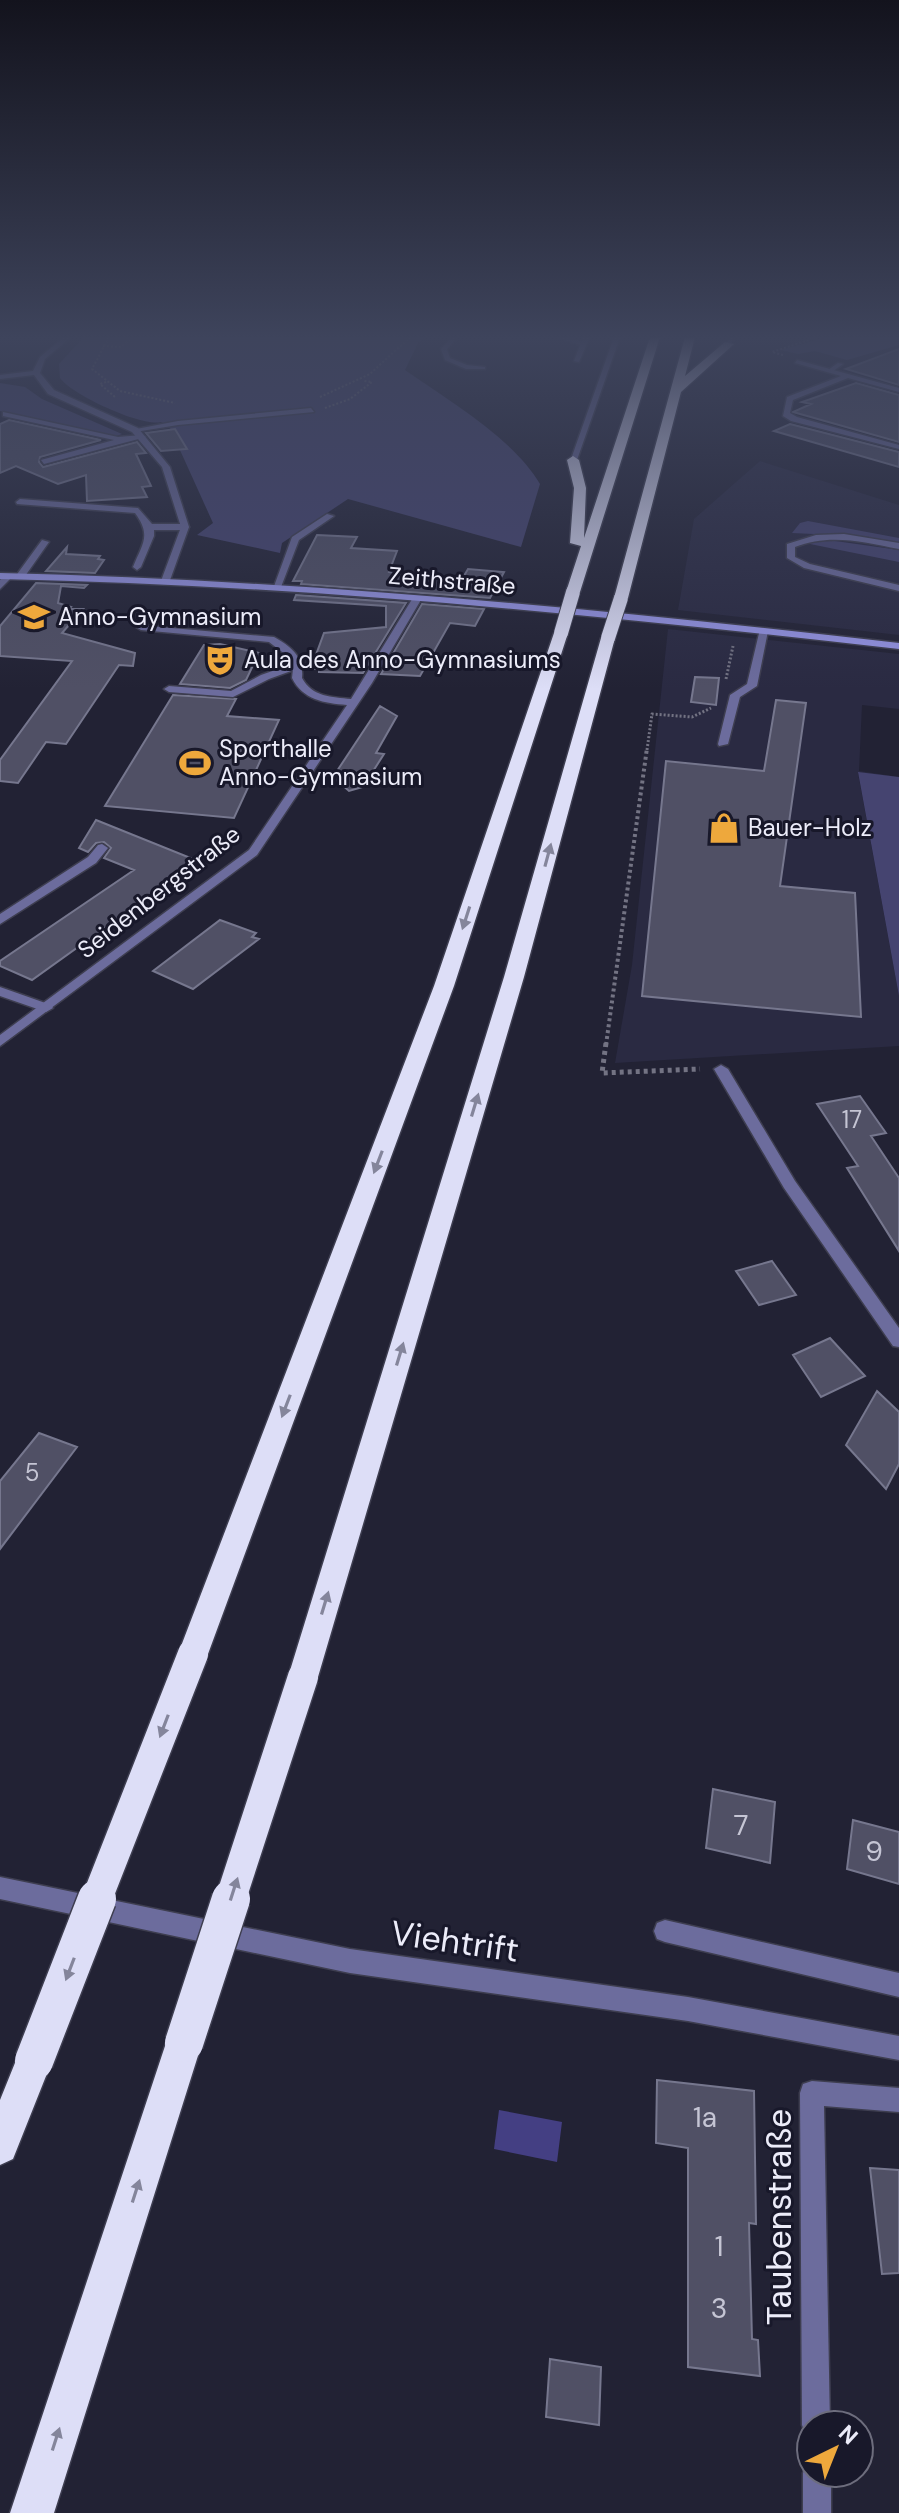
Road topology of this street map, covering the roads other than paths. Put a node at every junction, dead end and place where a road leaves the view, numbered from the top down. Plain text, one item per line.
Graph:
1 (71, 454) edge
2 (156, 454) edge
3 (575, 454) edge
4 (617, 454) edge
5 (659, 454) edge
6 (573, 460) joint
7 (44, 462) dead end
8 (20, 502) dead end
9 (330, 516) dead end
10 (150, 527) junction
11 (185, 527) junction
12 (45, 542) dead end
13 (899, 546) edge
14 (137, 567) dead end
15 (579, 569) junction
16 (4, 576) edge
17 (20, 577) junction
18 (166, 581) junction
19 (0, 586) edge
20 (276, 587) junction
21 (899, 588) edge
22 (417, 598) junction
23 (141, 627) dead end
24 (763, 631) junction
25 (899, 646) edge
26 (298, 665) junction
27 (169, 689) dead end
28 (354, 702) junction
29 (723, 744) dead end
30 (102, 848) dead end
31 (0, 920) edge
32 (0, 991) edge
33 (46, 1008) junction
34 (0, 1042) edge
35 (721, 1069) road end
36 (899, 1341) edge
37 (2, 1889) edge
38 (665, 1931) dead end
39 (899, 1985) edge
40 (899, 2048) edge
41 (899, 2100) edge
42 (0, 2146) edge
43 (816, 2409) edge
44 (817, 2489) edge
45 (32, 2513) edge
46 (817, 2513) edge

1 - 7 street
2 - 11 street
3 - 6 street
4 - 15 highway
45 -> 5 highway, bridge
6 - 15 highway
8 - 10 street
9 - 20 street
10 - 11 street
10 - 14 street
11 - 18 street
12 - 17 street
13 - 21 street
15 -> 42 highway, bridge
16 - 17 street, Zeithstraße
16 - 19 street
17 - 18 street, Zeithstraße
18 - 20 street, Zeithstraße
20 - 22 street, Zeithstraße
22 - 24 street, Zeithstraße
22 - 28 street, Seidenbergstraße
23 - 26 street
24 - 25 street, Zeithstraße
24 - 29 street
26 - 27 street
26 - 28 street
28 - 33 street, Seidenbergstraße
30 - 31 street
32 - 33 street
33 - 34 street, Seidenbergstraße
35 - 36 street
37 - 40 street, Viehtrift
38 - 39 street
41 - 43 street, Taubenstraße
44 - 46 street

